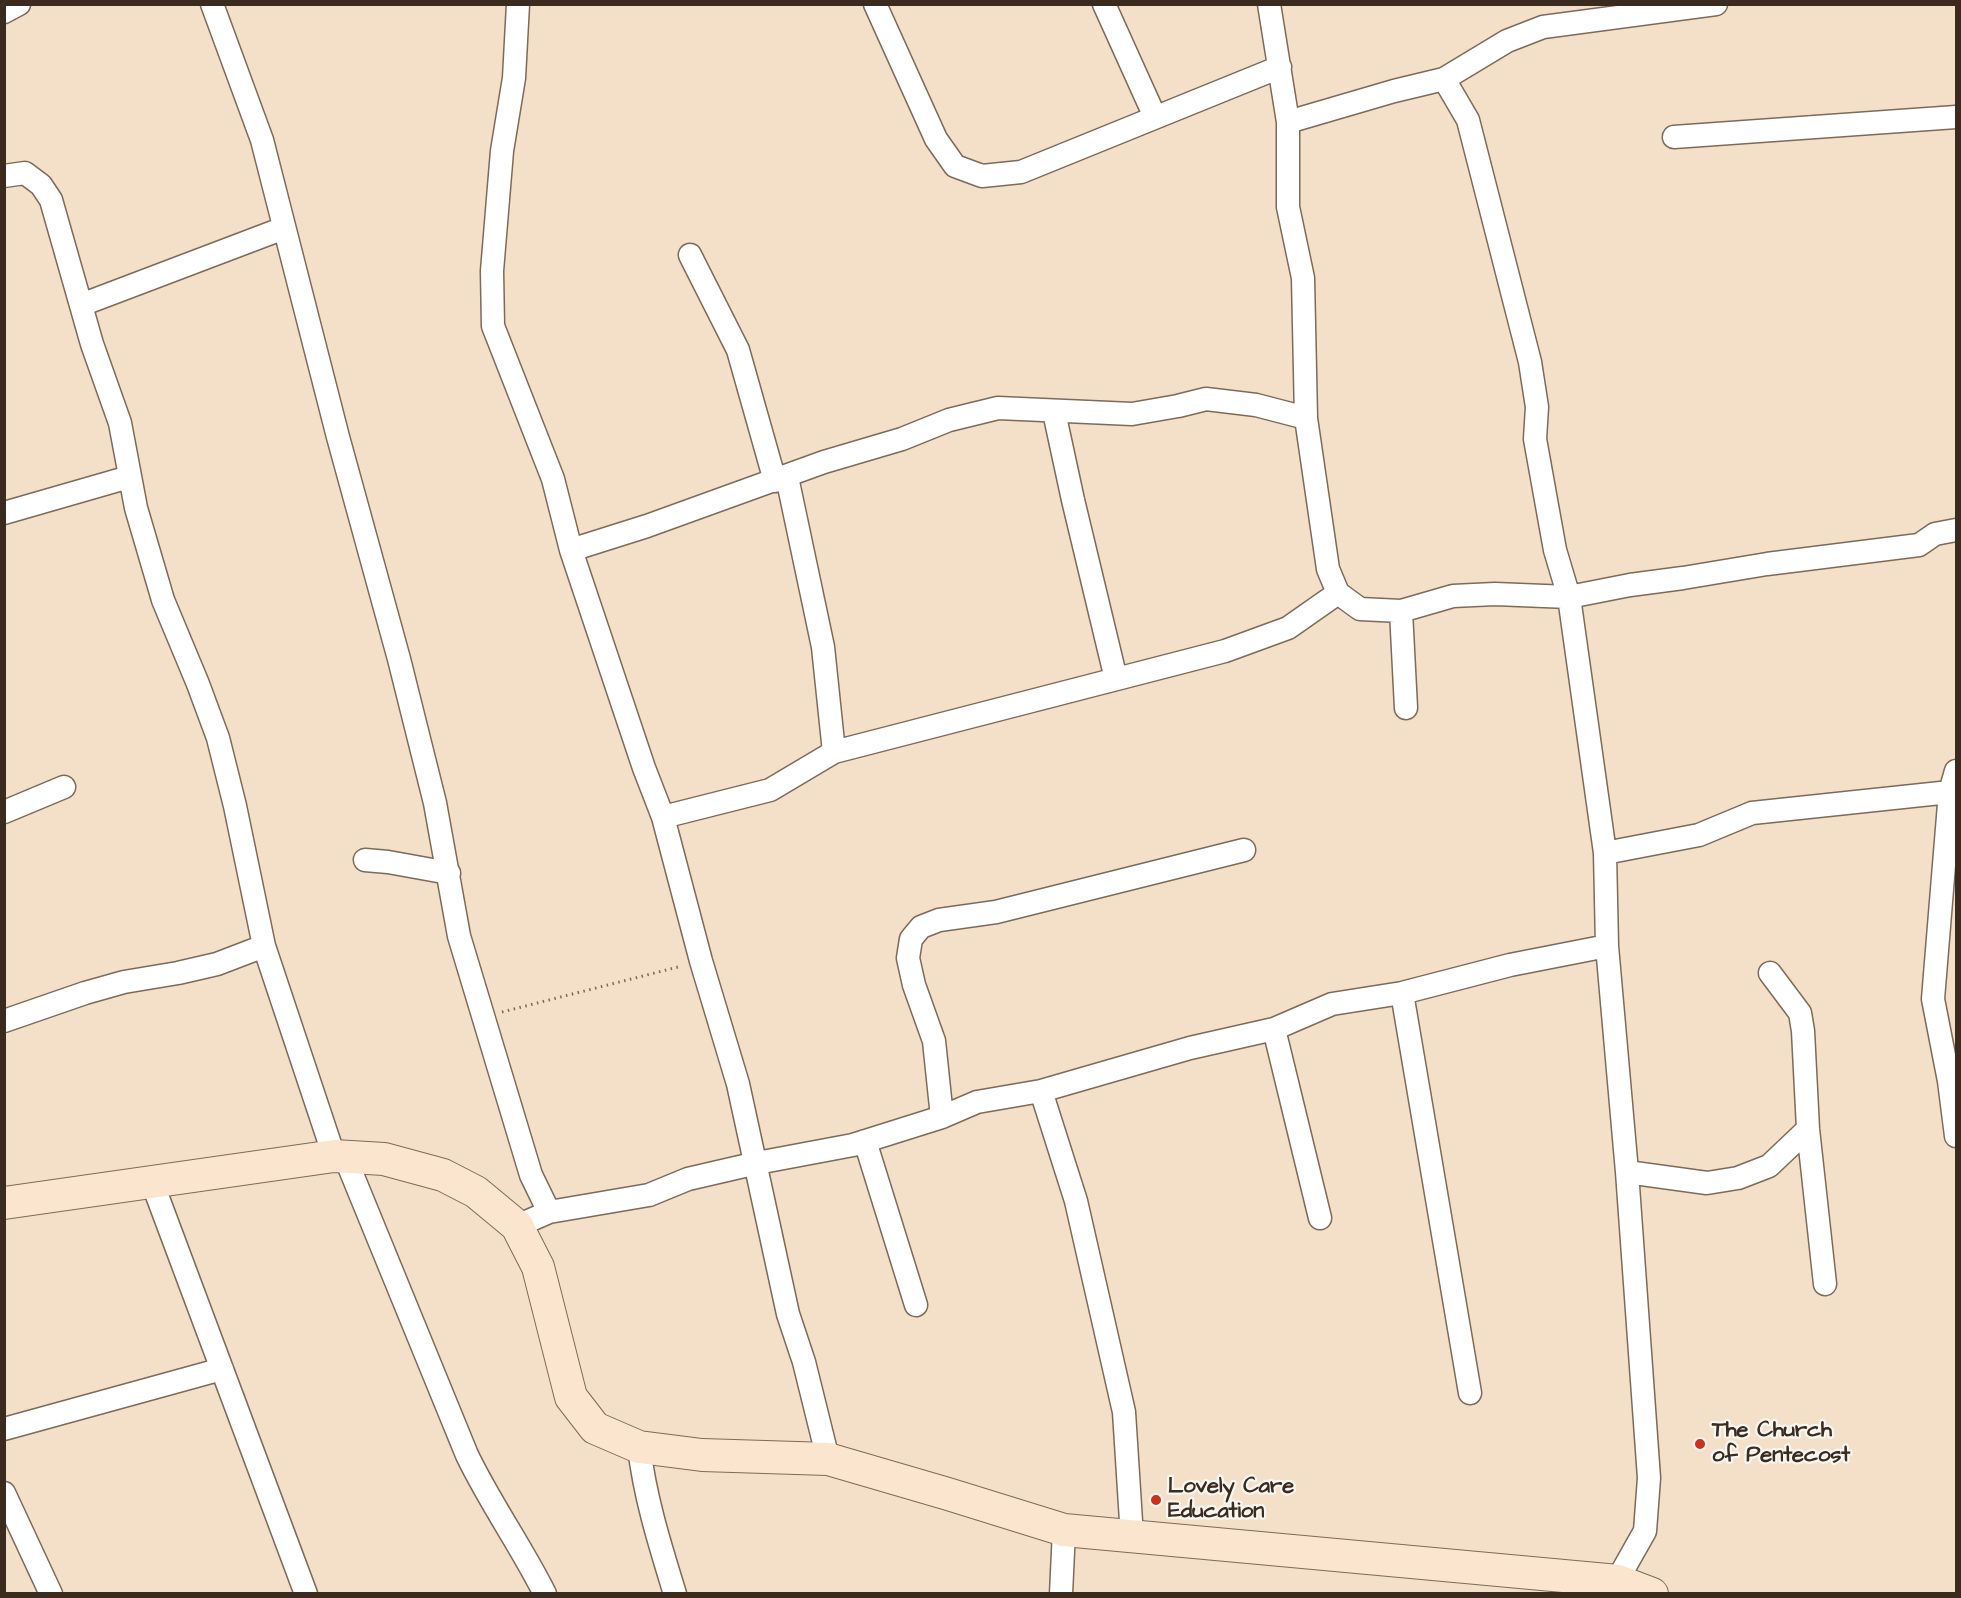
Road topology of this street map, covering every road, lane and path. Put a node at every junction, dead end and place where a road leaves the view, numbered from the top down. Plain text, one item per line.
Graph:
1 (19, 4) edge
2 (212, 4) edge
3 (518, 4) edge
4 (874, 4) edge
5 (1104, 4) edge
6 (1269, 4) edge
7 (1716, 4) edge
8 (4, 12) edge
9 (1280, 67) junction
10 (1444, 79) junction
11 (1155, 117) junction
12 (1956, 117) edge
13 (1288, 122) junction
14 (1674, 137) dead end
15 (4, 176) edge
16 (284, 228) junction
17 (690, 255) dead end
18 (81, 305) junction
19 (1054, 412) junction
20 (1306, 418) junction
21 (129, 477) junction
22 (781, 479) junction
23 (4, 513) edge
24 (1956, 530) edge
25 (571, 550) junction
26 (1338, 593) junction
27 (1569, 597) junction
28 (1401, 611) junction
29 (1116, 679) junction
30 (1406, 708) dead end
31 (834, 753) junction
32 (1953, 782) edge
33 (64, 787) dead end
34 (4, 812) edge
35 (663, 818) junction
36 (1952, 846) edge
37 (1244, 850) dead end
38 (1605, 853) junction
39 (365, 860) dead end
40 (449, 873) junction
41 (264, 946) junction
42 (1607, 946) junction
43 (701, 961) junction
44 (1770, 973) dead end
45 (1402, 993) junction
46 (484, 1017) junction
47 (4, 1022) edge
48 (1275, 1029) junction
49 (1953, 1080) edge
50 (1041, 1090) junction
51 (942, 1117) junction
52 (1808, 1129) junction
53 (1956, 1136) edge
54 (865, 1141) junction
55 (339, 1157) junction
56 (757, 1163) junction
57 (1627, 1172) junction
58 (152, 1182) junction
59 (4, 1203) edge
60 (549, 1212) junction
61 (1320, 1218) dead end
62 (517, 1226) junction
63 (1825, 1284) dead end
64 (916, 1305) dead end
65 (222, 1369) junction
66 (1470, 1394) dead end
67 (4, 1429) edge
68 (639, 1448) junction
69 (828, 1459) junction
70 (4, 1493) edge
71 (1064, 1530) junction
72 (1132, 1537) junction
73 (1614, 1587) edge
74 (51, 1593) edge
75 (306, 1593) edge
76 (545, 1593) edge
77 (675, 1593) edge
78 (1062, 1593) edge
79 (1652, 1593) edge

1 - 8 street
2 - 16 street
3 - 25 street
4 - 11 street
5 - 11 street
6 - 9 street
7 - 10 street
9 - 11 street
9 - 13 street
10 - 13 street
10 - 27 street
12 - 14 street
13 - 20 street
15 - 18 street
16 - 18 street
16 - 40 street
17 - 22 street
18 - 21 street
19 - 20 street
19 - 22 street
19 - 29 street
20 - 26 street
21 - 23 street
21 - 41 street
22 - 25 street
22 - 31 street
24 - 27 street
25 - 35 street
26 - 28 street
26 - 29 street
27 - 28 street
27 - 38 street
28 - 30 street
29 - 31 street
31 - 35 street
32 - 36 street
32 - 38 street
33 - 34 street
35 - 43 street
36 - 49 street
37 - 51 street
38 - 42 street
39 - 40 street
40 - 46 street
41 - 47 street
41 - 55 street
42 - 45 street
42 - 57 street
43 - 46 path
43 - 56 street
44 - 52 street
45 - 48 street
45 - 66 street
46 - 60 street
48 - 50 street
48 - 61 street
49 - 53 street
50 - 51 street
50 - 72 street
51 - 54 street
52 - 57 street
52 - 63 street
54 - 56 street
54 - 64 street
55 - 58 street
55 - 62 street
55 - 76 street
56 - 60 street
56 - 69 street
57 - 73 street
58 - 59 street
58 - 65 street
60 - 62 street
62 - 68 street
65 - 67 street
65 - 75 street
68 - 69 street
68 - 77 street
69 - 71 street
70 - 74 street
71 - 72 street
71 - 78 street
72 - 73 street
73 - 79 street

